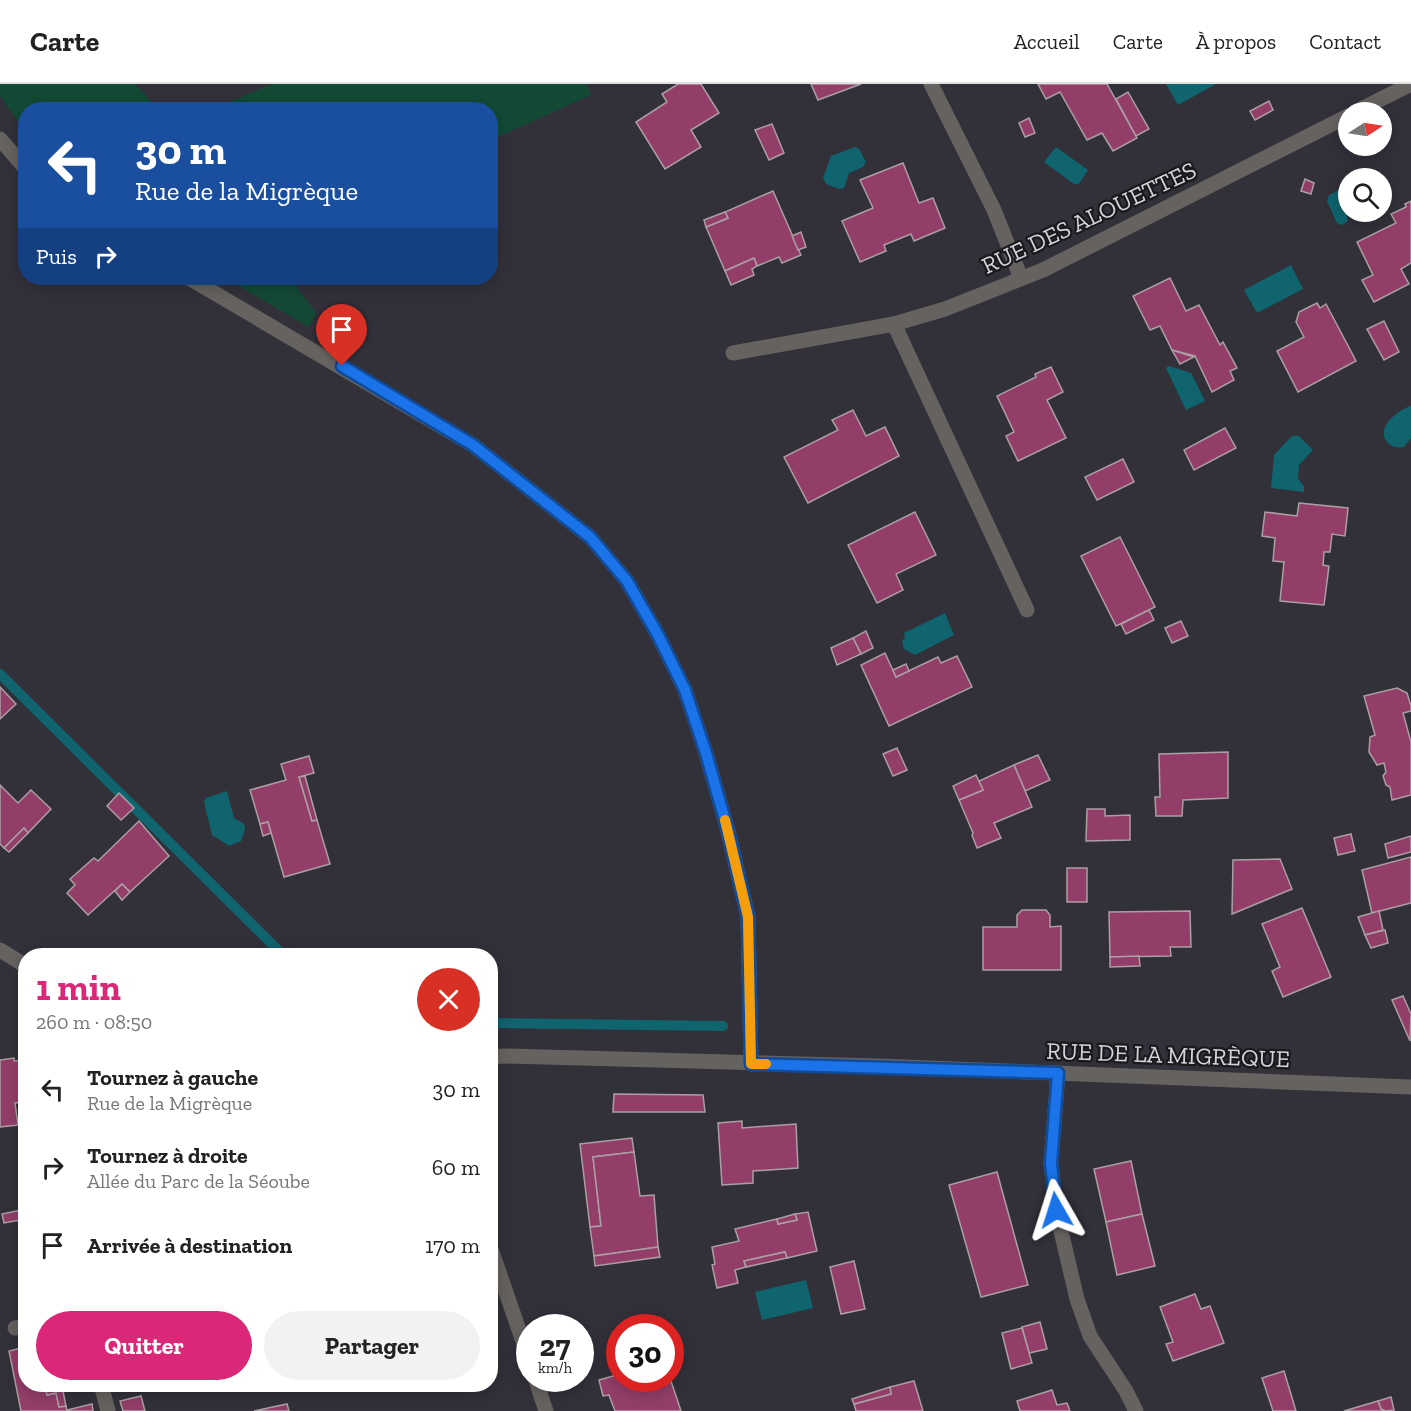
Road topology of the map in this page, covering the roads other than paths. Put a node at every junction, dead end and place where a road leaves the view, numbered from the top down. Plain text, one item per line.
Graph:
1 (931, 84) edge
2 (1410, 88) edge
3 (1378, 102) edge
4 (1338, 121) edge
5 (0, 140) edge
6 (18, 160) edge
7 (1021, 278) junction
8 (201, 285) edge
9 (894, 324) junction
10 (733, 354) dead end
11 (1027, 609) dead end
12 (0, 950) edge
13 (18, 961) edge
14 (498, 1057) edge
15 (751, 1064) junction
16 (1058, 1073) junction
17 (1411, 1087) edge
18 (498, 1269) edge
19 (516, 1321) edge
20 (103, 1392) edge
21 (540, 1392) edge
22 (108, 1411) edge
23 (546, 1411) edge
24 (1136, 1411) edge

1 - 7 street
2 - 3 street
4 - 7 street, RUE DES ALOUETTES
5 - 6 street
7 - 9 street, RUE DES ALOUETTES
8 - 15 street
9 - 10 street, RUE DES ALOUETTES
9 - 11 street
12 - 13 street
14 - 15 street, RUE DE LA MIGRÈQUE
15 - 16 street, RUE DE LA MIGRÈQUE
16 - 17 street, RUE DE LA MIGRÈQUE
16 - 24 street
18 - 19 street
20 - 22 street
21 - 23 street

